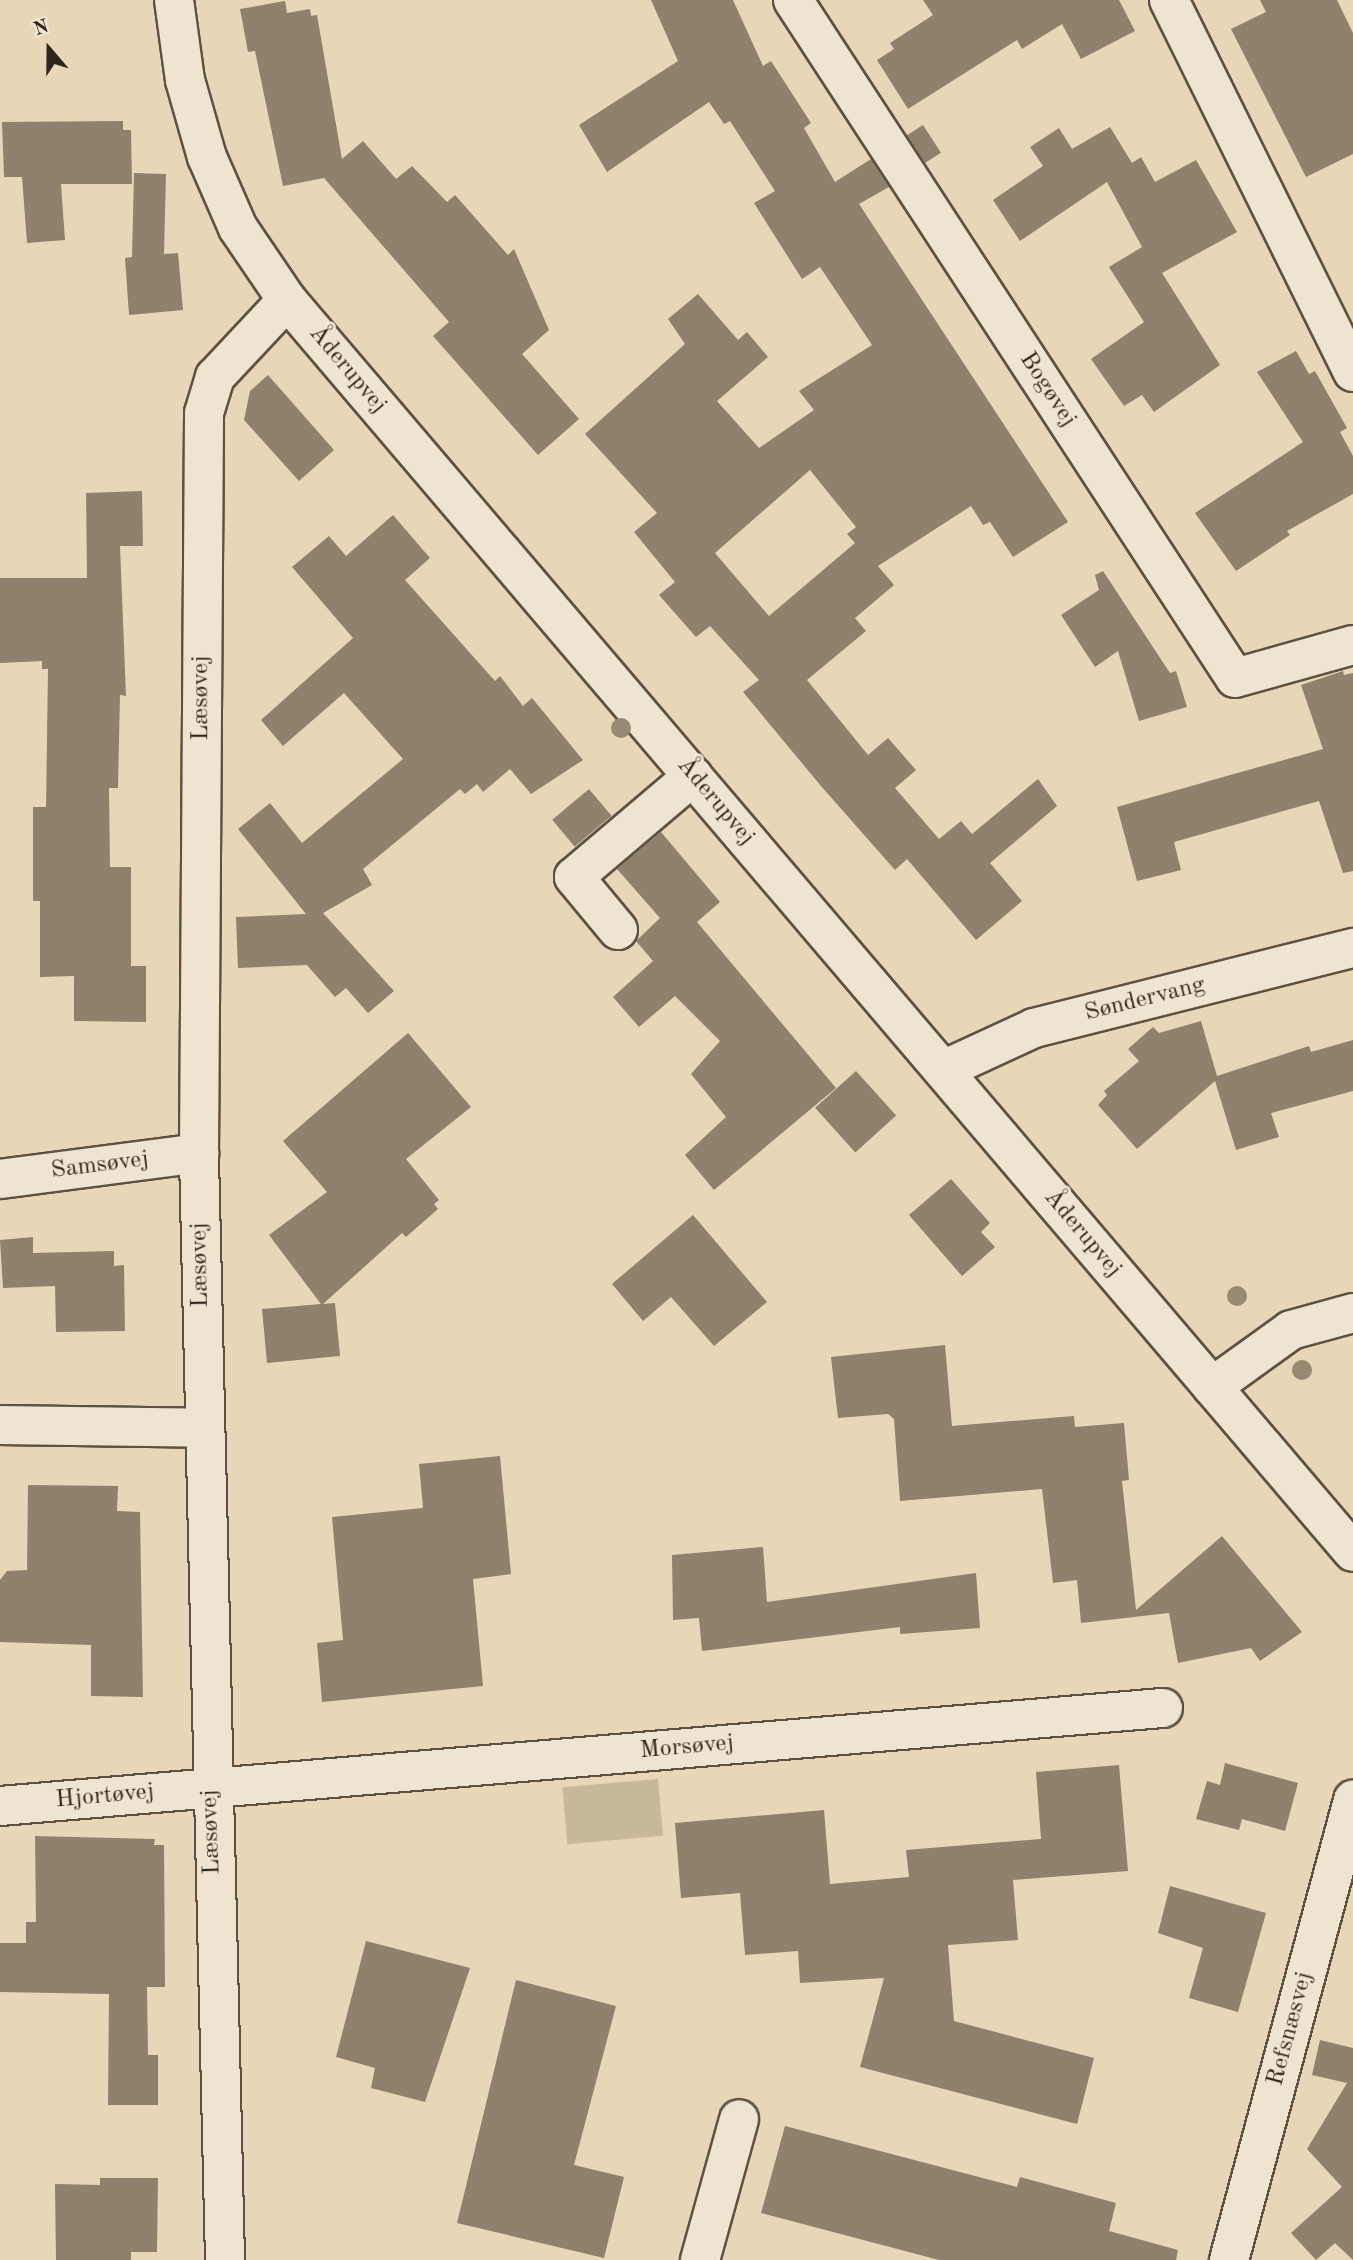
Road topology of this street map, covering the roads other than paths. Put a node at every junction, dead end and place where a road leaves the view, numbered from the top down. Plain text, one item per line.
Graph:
1 (174, 0) edge
2 (793, 0) edge
3 (1169, 0) edge
4 (286, 300) junction
5 (1353, 372) edge
6 (1353, 645) edge
7 (693, 776) junction
8 (618, 930) dead end
9 (1353, 948) edge
10 (943, 1070) junction
11 (199, 1153) junction
12 (0, 1179) edge
13 (1353, 1313) edge
14 (1212, 1387) junction
15 (0, 1424) edge
16 (204, 1427) junction
17 (1353, 1552) edge
18 (1163, 1708) dead end
19 (211, 1787) junction
20 (1353, 1799) edge
21 (0, 1806) edge
22 (739, 2119) dead end
23 (225, 2260) edge
24 (700, 2260) edge
25 (1229, 2260) edge

1 - 4 street, Åderupvej
2 - 6 street, Bogøvej
3 - 5 street
4 - 7 street, Åderupvej
4 - 11 street, Læsøvej
7 - 8 street
7 - 10 street, Åderupvej
9 - 10 street, Søndervang
10 - 14 street, Åderupvej
11 - 12 street, Samsøvej
11 - 16 street, Læsøvej
13 - 14 street
14 - 17 street, Åderupvej
15 - 16 street
16 - 19 street, Læsøvej
18 - 19 street, Morsøvej
19 - 21 street, Hjortøvej
19 - 23 street, Læsøvej
20 - 25 street, Refsnæsvej
22 - 24 street

